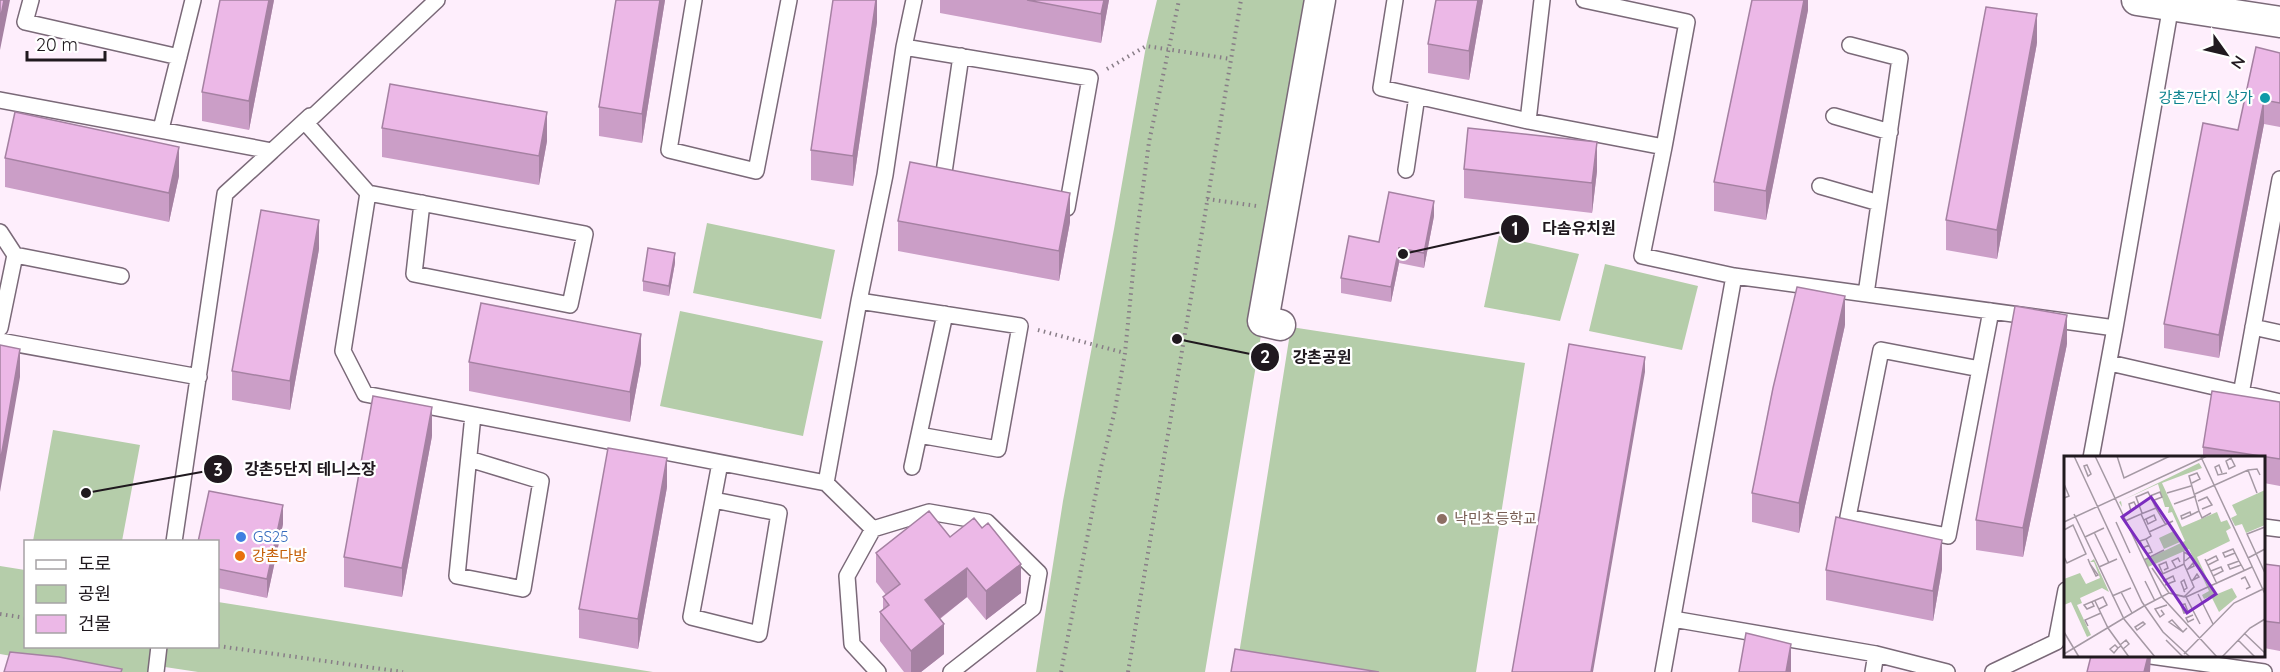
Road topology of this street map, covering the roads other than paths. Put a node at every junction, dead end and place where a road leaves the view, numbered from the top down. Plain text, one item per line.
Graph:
1 (31, 0) edge
2 (193, 0) edge
3 (436, 0) edge
4 (694, 0) edge
5 (789, 0) edge
6 (914, 0) edge
7 (1320, 0) edge
8 (1395, 0) edge
9 (1542, 0) edge
10 (1584, 0) edge
11 (2137, 0) edge
12 (2171, 5) junction
13 (2233, 7) edge
14 (2280, 22) edge
15 (1850, 45) dead end
16 (904, 46) junction
17 (961, 56) junction
18 (179, 57) junction
19 (1417, 96) junction
20 (0, 100) edge
21 (1834, 116) dead end
22 (1528, 121) junction
23 (161, 129) junction
24 (1890, 132) junction
25 (1664, 147) junction
26 (272, 151) junction
27 (1406, 170) dead end
28 (2280, 179) edge
29 (1820, 186) dead end
30 (965, 190) edge
31 (368, 193) junction
32 (422, 203) junction
33 (1879, 203) junction
34 (1044, 204) edge
35 (2277, 213) edge
36 (0, 232) edge
37 (15, 255) junction
38 (122, 276) dead end
39 (1734, 276) junction
40 (1866, 294) junction
41 (859, 301) junction
42 (1991, 311) junction
43 (945, 314) junction
44 (1280, 325) dead end
45 (2253, 327) junction
46 (0, 328) edge
47 (2115, 328) junction
48 (2280, 333) edge
49 (0, 341) edge
50 (2110, 363) junction
51 (1980, 369) junction
52 (199, 376) junction
53 (2241, 394) junction
54 (2280, 402) edge
55 (473, 415) junction
56 (919, 435) junction
57 (2091, 456) edge
58 (469, 459) junction
59 (720, 463) junction
60 (912, 467) dead end
61 (826, 483) junction
62 (714, 500) junction
63 (2265, 527) edge
64 (873, 529) junction
65 (2280, 529) edge
66 (174, 540) edge
67 (2064, 611) edge
68 (1673, 619) junction
69 (2061, 642) edge
70 (159, 648) edge
71 (1876, 654) junction
72 (2156, 657) edge
73 (2205, 668) edge
74 (156, 672) edge
75 (878, 672) edge
76 (951, 672) edge
77 (1663, 672) edge
78 (1873, 672) edge
79 (1947, 672) edge
80 (1993, 672) edge
81 (2264, 672) edge

1 - 18 lane
2 - 18 lane
3 - 26 lane
3 - 31 lane
4 - 5 lane
6 - 16 lane
7 - 44 street
8 - 19 lane
9 - 22 lane
10 - 25 lane
11 - 12 street
12 - 13 street
12 - 47 lane
13 - 14 street
15 - 24 lane
16 - 17 lane
16 - 41 lane
17 - 30 lane
17 - 34 lane
18 - 23 lane
19 - 22 lane
19 - 27 lane
20 - 23 lane
21 - 24 lane
22 - 25 lane
23 - 26 lane
24 - 33 lane
25 - 39 lane
26 - 52 lane
28 - 35 lane
29 - 33 lane
31 - 32 lane
31 - 55 lane
32 - 32 lane
33 - 40 lane
35 - 45 lane
36 - 37 lane
37 - 38 lane
37 - 46 lane
39 - 40 lane
39 - 68 lane
40 - 42 lane
41 - 43 lane
41 - 61 lane
42 - 47 lane
42 - 51 lane
43 - 56 lane
43 - 56 lane
45 - 48 lane
45 - 53 lane
47 - 50 lane
49 - 52 lane
50 - 53 lane
50 - 57 lane
51 - 51 lane
52 - 66 lane
53 - 54 lane
55 - 58 lane
55 - 59 lane
56 - 60 lane
58 - 58 lane
59 - 61 lane
59 - 62 lane
61 - 64 lane
62 - 62 lane
63 - 65 lane
64 - 75 lane
64 - 76 lane
67 - 69 lane
68 - 71 lane
68 - 77 lane
69 - 80 lane
70 - 74 lane
71 - 78 lane
71 - 79 lane
72 - 73 lane
73 - 81 lane

